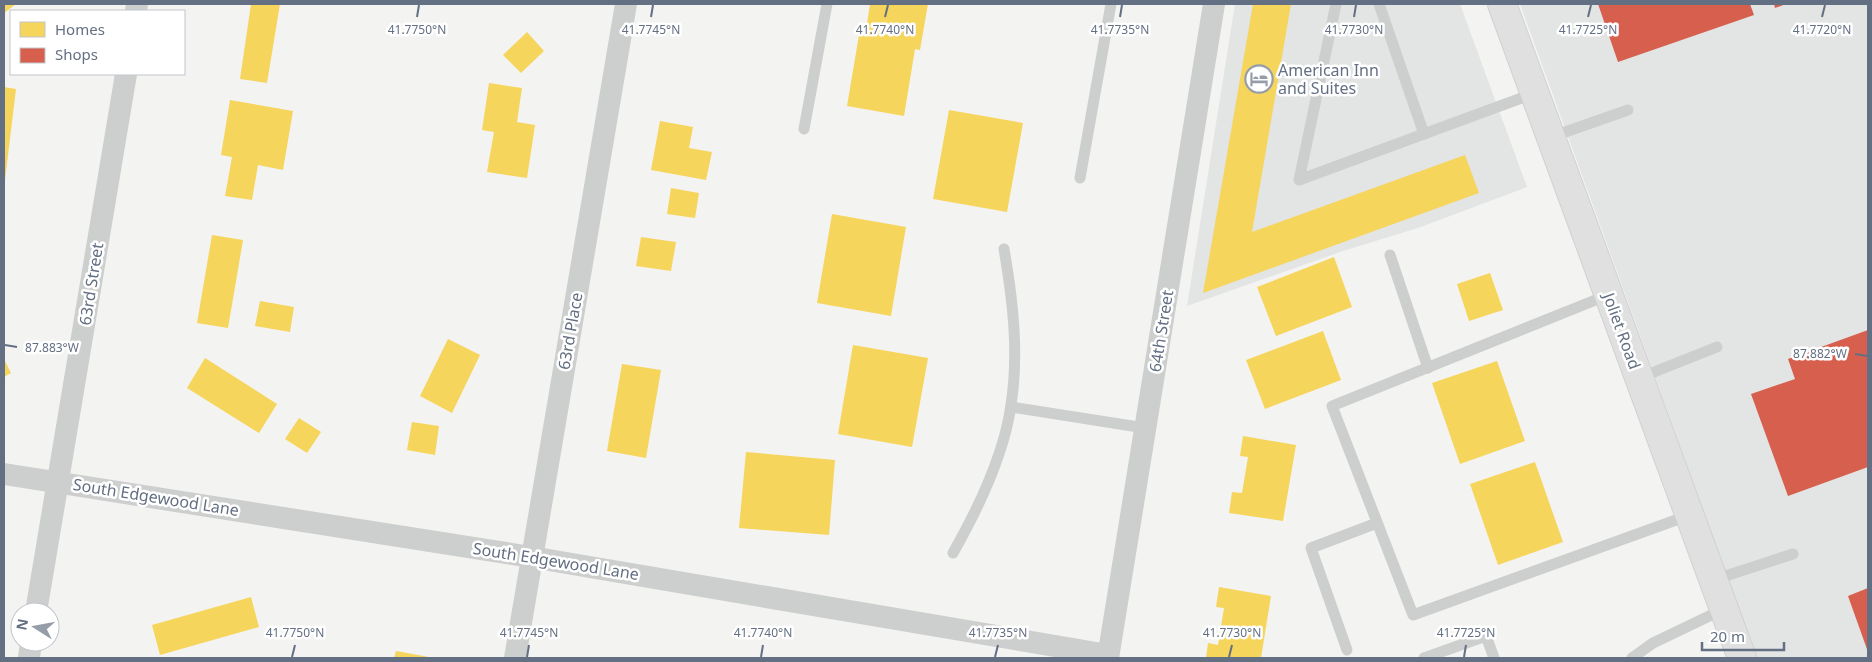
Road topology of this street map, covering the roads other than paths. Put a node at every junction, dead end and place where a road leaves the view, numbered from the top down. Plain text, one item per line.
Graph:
1 (626, 4) edge
2 (826, 4) edge
3 (1111, 4) edge
4 (1214, 4) edge
5 (1336, 4) edge
6 (1379, 4) edge
7 (1502, 4) edge
8 (126, 75) edge
9 (1535, 92) junction
10 (1628, 110) dead end
11 (804, 129) dead end
12 (1424, 134) junction
13 (1551, 137) junction
14 (1080, 178) dead end
15 (1004, 249) dead end
16 (1390, 255) dead end
17 (1609, 295) junction
18 (1717, 347) dead end
19 (1428, 368) junction
20 (1639, 378) junction
21 (1011, 407) junction
22 (1145, 428) junction
23 (4, 474) edge
24 (58, 482) junction
25 (1690, 515) junction
26 (1377, 523) junction
27 (953, 553) dead end
28 (1793, 554) dead end
29 (531, 557) junction
30 (1714, 580) junction
31 (38, 602) edge
32 (1724, 609) junction
33 (1347, 650) dead end
34 (1108, 656) edge
35 (515, 658) edge
36 (1424, 658) edge
37 (1494, 658) edge
38 (1632, 658) edge
39 (1742, 658) edge

1 - 29 street, 63rd Place
2 - 11 lane
3 - 14 lane
4 - 22 street, 64th Street
5 - 12 lane
6 - 12 lane
7 - 9 main road, Joliet Road
8 - 24 street, 63rd Street
9 - 12 lane
9 - 13 main road, Joliet Road
10 - 13 lane
13 - 17 main road, Joliet Road
15 - 21 lane
16 - 19 lane
17 - 19 lane
17 - 20 main road, Joliet Road
18 - 20 lane
19 - 26 lane
20 - 25 main road, Joliet Road
21 - 22 lane
21 - 27 lane
22 - 34 street, 64th Street
23 - 24 street, South Edgewood Lane
24 - 29 street, South Edgewood Lane
24 - 31 street, 63rd Street
25 - 26 lane
25 - 30 main road, Joliet Road
26 - 33 lane
28 - 30 lane
29 - 34 street, South Edgewood Lane
29 - 35 street, 63rd Place
30 - 32 main road, Joliet Road
32 - 38 lane
32 - 39 main road, Joliet Road
36 - 37 lane

